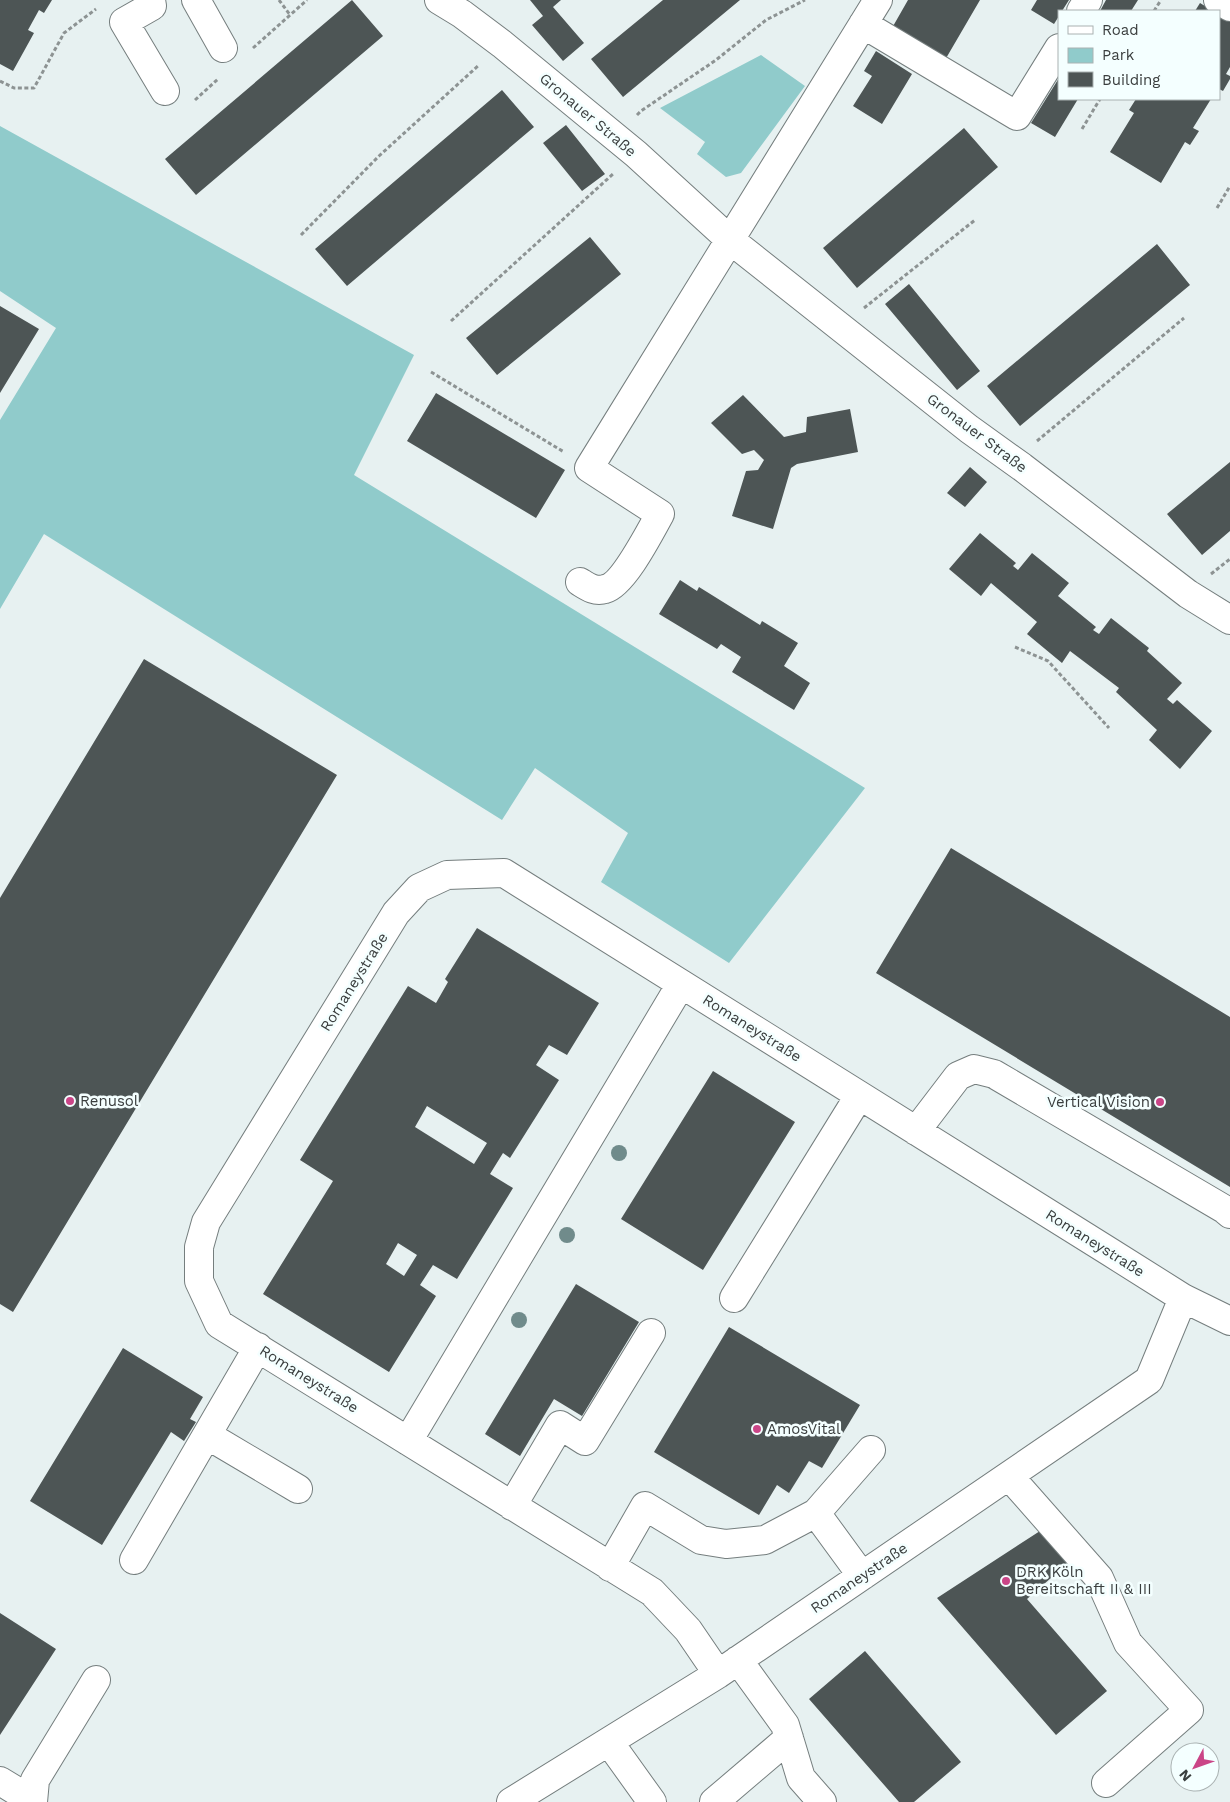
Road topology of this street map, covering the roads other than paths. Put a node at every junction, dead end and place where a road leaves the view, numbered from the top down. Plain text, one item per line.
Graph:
1 (151, 0) edge
2 (196, 0) edge
3 (439, 0) edge
4 (878, 0) edge
5 (1218, 0) edge
6 (1230, 7) edge
7 (863, 24) junction
8 (223, 48) dead end
9 (1058, 50) edge
10 (165, 91) dead end
11 (729, 239) junction
12 (580, 582) dead end
13 (1230, 620) edge
14 (681, 984) junction
15 (859, 1096) junction
16 (916, 1131) junction
17 (1230, 1214) edge
18 (734, 1298) dead end
19 (1184, 1298) junction
20 (1230, 1321) edge
21 (651, 1333) dead end
22 (258, 1348) junction
23 (207, 1435) junction
24 (408, 1441) junction
25 (871, 1450) dead end
26 (1009, 1476) junction
27 (298, 1489) dead end
28 (512, 1506) junction
29 (816, 1513) junction
30 (134, 1560) dead end
31 (610, 1567) junction
32 (862, 1576) junction
33 (728, 1667) junction
34 (96, 1680) dead end
35 (789, 1738) junction
36 (608, 1742) junction
37 (0, 1781) edge
38 (1106, 1783) dead end
39 (33, 1801) edge
40 (511, 1802) edge
41 (652, 1802) edge
42 (714, 1802) edge
43 (822, 1802) edge

1 - 10 street
2 - 8 street
3 - 11 street, Gronauer Straße
4 - 7 street
5 - 6 street
7 - 9 street
7 - 11 street
11 - 12 street
11 - 13 street, Gronauer Straße
14 - 15 street, Romaneystraße
14 - 22 street, Romaneystraße
14 - 24 street
15 - 16 street, Romaneystraße
15 - 18 street
16 - 17 street
16 - 19 street, Romaneystraße
19 - 20 street, Romaneystraße
19 - 26 street, Romaneystraße
21 - 28 street
22 - 23 street
22 - 24 street, Romaneystraße
23 - 27 street
23 - 30 street
24 - 28 street, Romaneystraße
25 - 29 street
26 - 32 street, Romaneystraße
26 - 38 street
28 - 31 street, Romaneystraße
29 - 31 street
29 - 32 street
31 - 33 street, Romaneystraße
32 - 33 street, Romaneystraße
33 - 35 street
33 - 36 street, Romaneystraße
34 - 39 street
35 - 42 street
35 - 43 street
36 - 40 street, Romaneystraße
36 - 41 street
37 - 39 street

